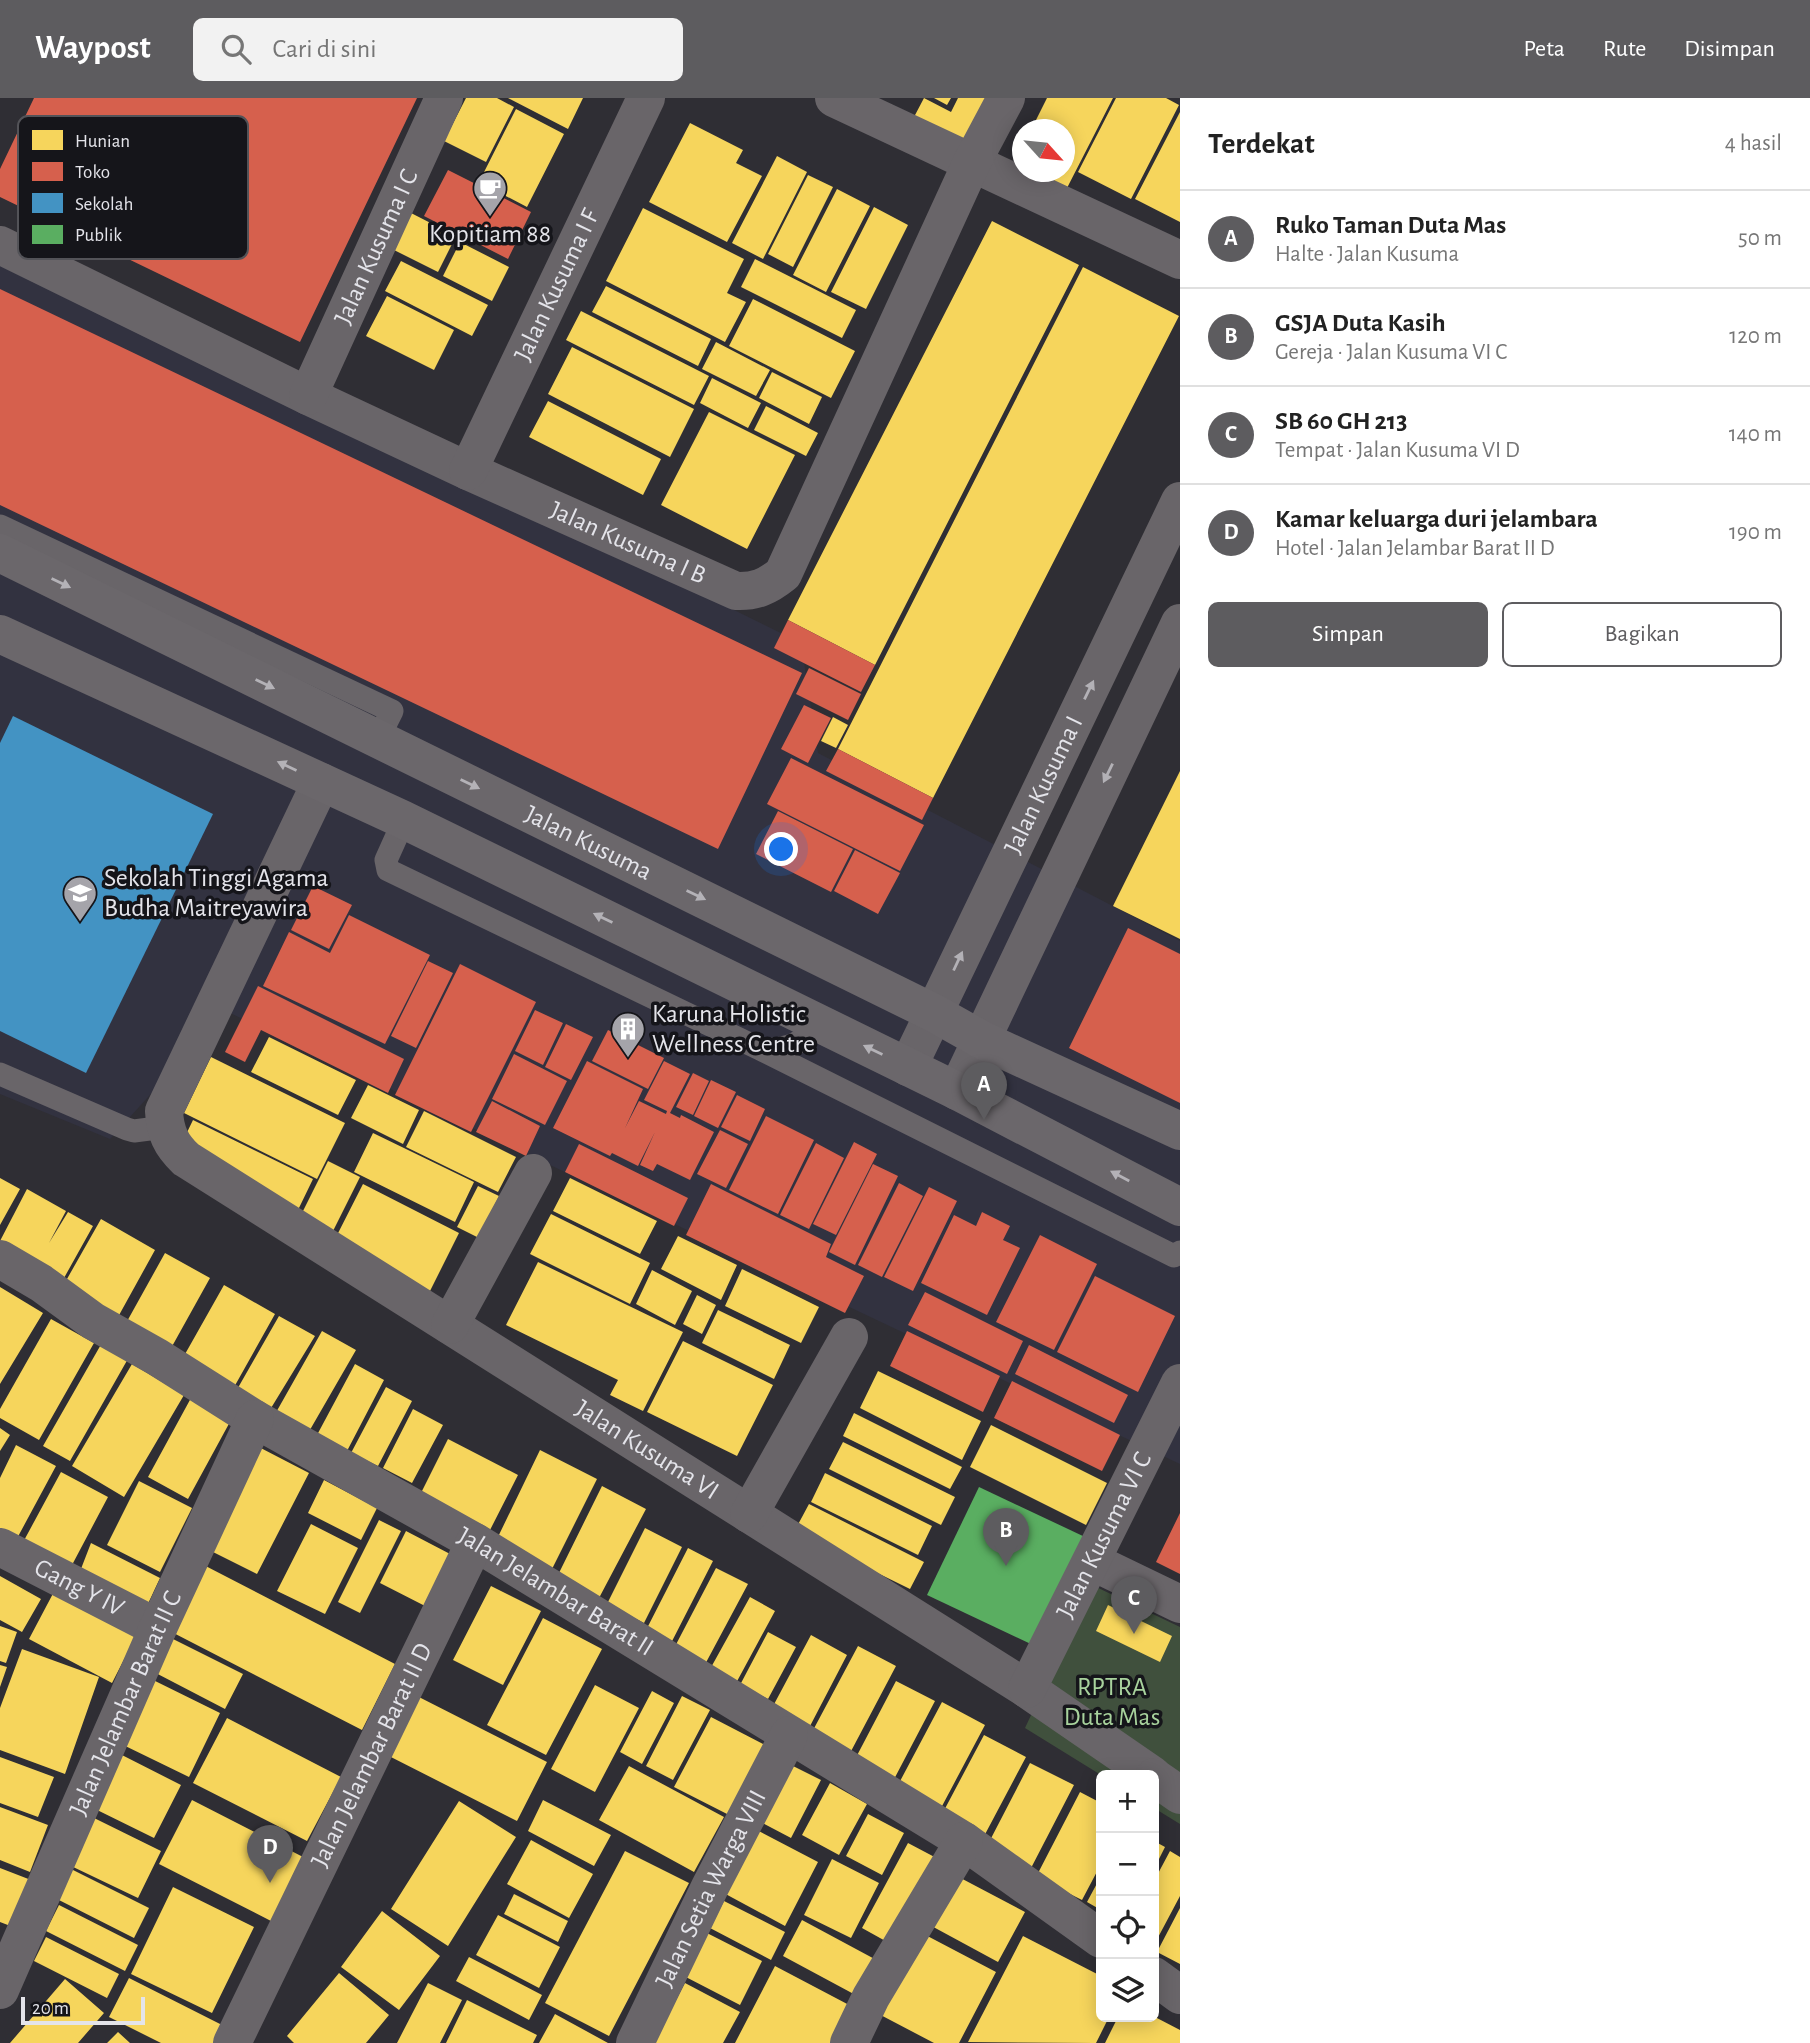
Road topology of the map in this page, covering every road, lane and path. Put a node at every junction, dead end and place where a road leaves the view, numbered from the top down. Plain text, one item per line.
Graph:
1 (444, 98) edge
2 (646, 98) edge
3 (834, 98) edge
4 (1006, 98) edge
5 (972, 162) junction
6 (0, 245) edge
7 (18, 254) edge
8 (29, 259) edge
9 (1180, 260) edge
10 (308, 396) junction
11 (468, 471) junction
12 (1180, 501) edge
13 (0, 526) edge
14 (0, 553) edge
15 (0, 634) edge
16 (1178, 634) edge
17 (378, 739) junction
18 (321, 782) junction
19 (404, 820) junction
20 (934, 1013) junction
21 (819, 1024) junction
22 (982, 1040) junction
23 (762, 1050) junction
24 (908, 1067) junction
25 (0, 1074) edge
26 (957, 1091) junction
27 (165, 1119) junction
28 (1180, 1131) edge
29 (533, 1173) dead end
30 (1180, 1208) edge
31 (1180, 1252) edge
32 (0, 1259) edge
33 (450, 1325) junction
34 (849, 1337) dead end
35 (1180, 1383) edge
36 (254, 1419) junction
37 (749, 1514) junction
38 (475, 1542) junction
39 (0, 1547) edge
40 (1093, 1562) junction
41 (1180, 1604) edge
42 (158, 1628) junction
43 (1027, 1689) junction
44 (789, 1735) junction
45 (1144, 1770) edge
46 (1159, 1780) edge
47 (1180, 1795) edge
48 (964, 1841) junction
49 (1096, 1934) edge
50 (10, 1942) edge
51 (1159, 1979) edge
52 (0, 1990) edge
53 (1180, 1994) edge
54 (232, 2043) edge
55 (635, 2043) edge
56 (849, 2043) edge

1 - 10 street, Jalan Kusuma I C
2 - 11 street, Jalan Kusuma I F
3 - 5 street
4 - 5 street, Jalan Kusuma I B
5 - 9 street
5 - 11 street, Jalan Kusuma I B
6 - 7 street, Jalan Kusuma I B
8 - 10 street, Jalan Kusuma I B
10 - 11 street, Jalan Kusuma I B
20 -> 12 street, Jalan Kusuma I
13 - 17 lane
14 -> 17 street, Jalan Kusuma
18 -> 15 street
16 -> 22 street, Jalan Kusuma I
17 -> 20 street, Jalan Kusuma
18 - 19 street
18 - 27 street
21 -> 19 street
19 - 23 lane
20 - 22 street, Jalan Kusuma
20 - 24 street, Jalan Kusuma I
21 - 23 lane
24 -> 21 street
22 - 26 street, Jalan Kusuma I
22 - 28 street, Jalan Kusuma
23 - 31 lane
24 - 26 street
25 - 27 lane
30 -> 26 street
27 - 33 street, Jalan Kusuma VI
29 - 33 street
32 - 36 street, Jalan Jelambar Barat II
33 - 37 street, Jalan Kusuma VI
34 - 37 street
35 - 40 street, Jalan Kusuma VI C
36 - 38 street, Jalan Jelambar Barat II
36 - 42 street, Jalan Jelambar Barat II C
37 - 43 street, Jalan Kusuma VI
38 - 44 street, Jalan Jelambar Barat II
38 - 54 street, Jalan Jelambar Barat II D
39 - 42 street, Gang Y IV
40 - 41 street
40 - 43 street, Jalan Kusuma VI C
42 - 50 street, Jalan Jelambar Barat II C
43 - 45 street, Jalan Kusuma VI
44 - 48 street, Jalan Jelambar Barat II
44 - 55 street, Jalan Setia Warga VIII
46 - 47 street, Jalan Kusuma VI
48 - 49 street, Jalan Jelambar Barat II
48 - 56 street
50 - 52 street, Jalan Jelambar Barat II C
51 - 53 street

